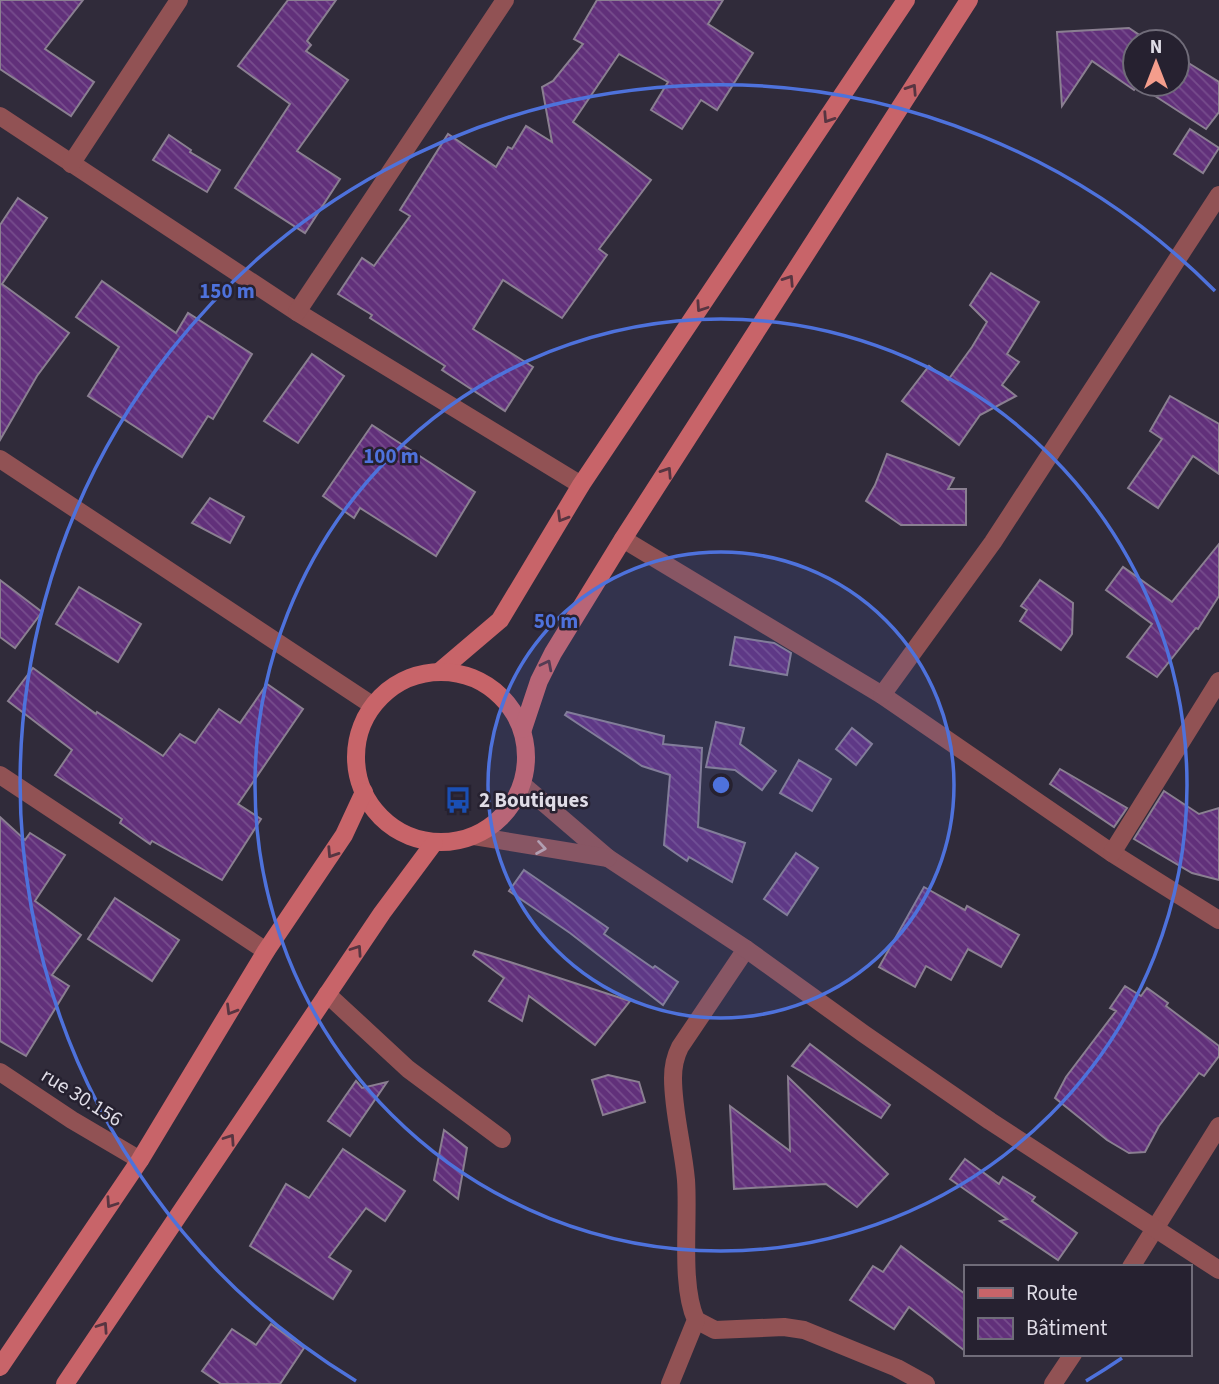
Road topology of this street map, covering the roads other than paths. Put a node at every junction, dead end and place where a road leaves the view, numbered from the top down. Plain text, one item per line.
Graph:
1 (179, 0) edge
2 (505, 0) edge
3 (906, 0) edge
4 (969, 0) edge
5 (0, 116) edge
6 (71, 164) junction
7 (1219, 195) edge
8 (297, 312) junction
9 (0, 459) edge
10 (581, 485) junction
11 (623, 539) junction
12 (440, 671) junction
13 (1219, 681) edge
14 (883, 695) junction
15 (372, 705) junction
16 (523, 729) junction
17 (0, 775) edge
18 (523, 785) junction
19 (364, 792) junction
20 (474, 836) junction
21 (434, 843) junction
22 (1112, 853) junction
23 (608, 858) junction
24 (1219, 919) edge
25 (746, 949) junction
26 (266, 951) junction
27 (327, 994) junction
28 (0, 1072) edge
29 (1219, 1126) edge
30 (502, 1139) dead end
31 (140, 1160) junction
32 (1156, 1230) junction
33 (1132, 1265) edge
34 (1219, 1270) edge
35 (696, 1320) junction
36 (1072, 1356) edge
37 (0, 1367) edge
38 (65, 1384) edge
39 (670, 1384) edge
40 (926, 1384) edge
41 (1053, 1384) edge

1 - 6 street
2 - 8 street
3 -> 10 main road
11 -> 4 main road
5 - 6 street
6 - 8 street
7 - 14 street
8 - 10 street
9 - 15 street
10 -> 12 main road
11 - 14 street
16 -> 11 main road
12 - 15 main road
12 - 16 main road
13 - 22 street
14 - 22 street
15 - 19 main road
16 - 18 main road
17 - 26 street
18 - 20 main road
18 - 23 street
19 - 21 main road
19 -> 26 main road
20 - 21 main road
20 -> 23 street
27 -> 21 main road
22 - 24 street
23 - 25 street
25 - 32 street
25 - 35 street
26 -> 31 main road
27 - 30 street
38 -> 27 main road
28 - 31 street, rue 30.156
29 - 32 street
31 -> 37 main road
32 - 33 street
32 - 34 street
35 - 39 street
35 - 40 street
36 - 41 street

